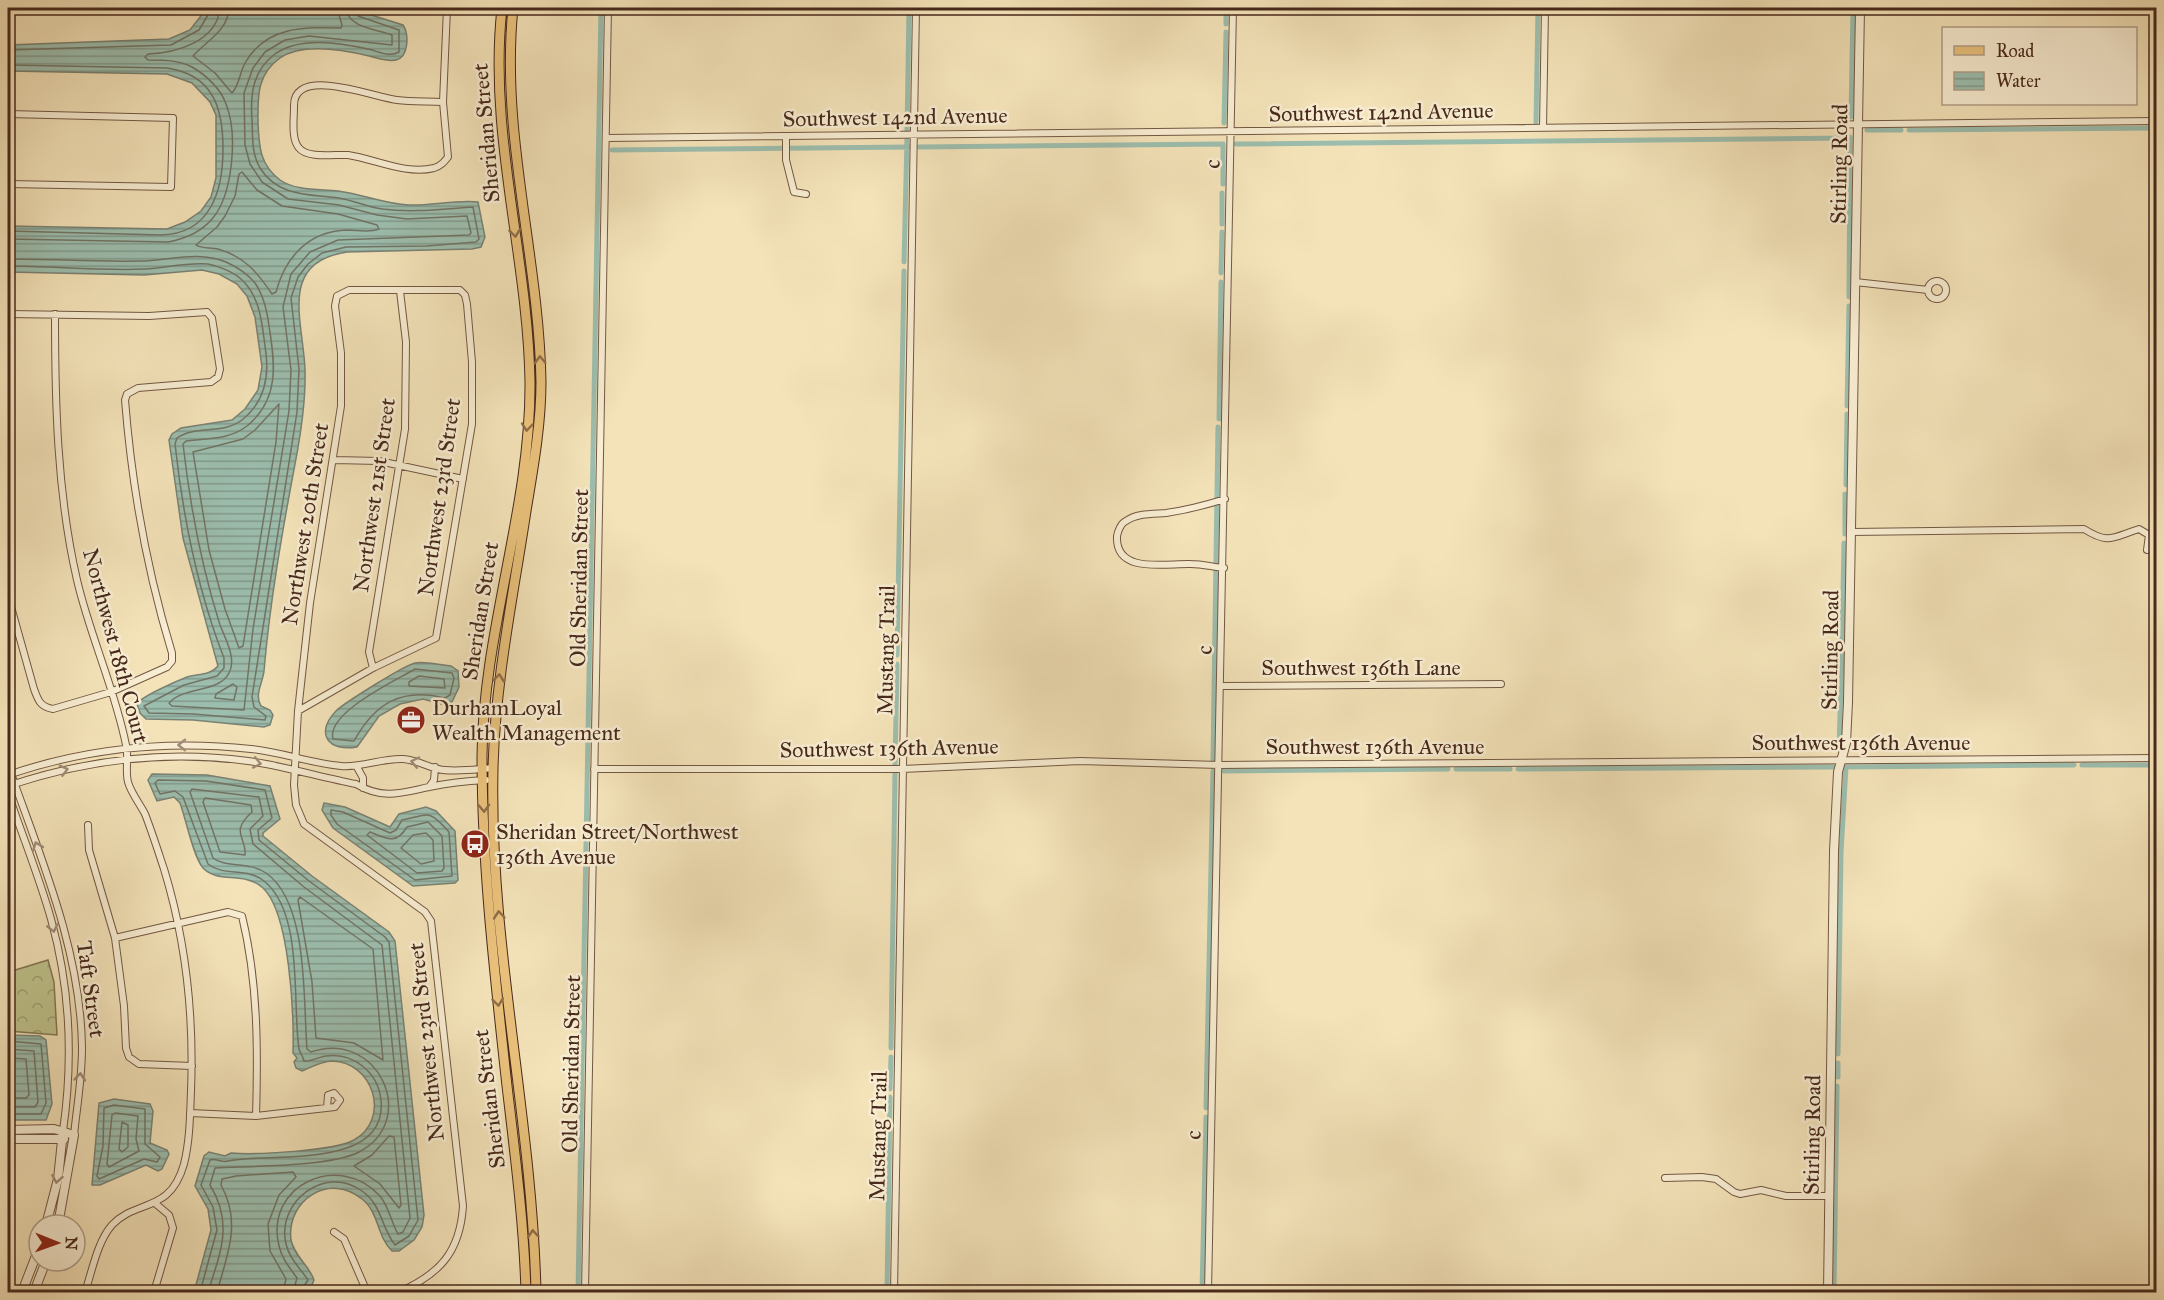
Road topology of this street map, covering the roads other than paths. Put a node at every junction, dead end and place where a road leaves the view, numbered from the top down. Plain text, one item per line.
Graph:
1 (447, 8) edge
2 (502, 8) edge
3 (513, 8) edge
4 (608, 8) edge
5 (916, 8) edge
6 (1233, 8) edge
7 (1545, 8) edge
8 (1860, 8) edge
9 (443, 102) junction
10 (8, 114) edge
11 (2157, 121) edge
12 (1858, 124) junction
13 (1543, 128) junction
14 (1231, 131) junction
15 (914, 135) junction
16 (786, 136) junction
17 (606, 138) junction
18 (8, 183) edge
19 (806, 194) dead end
20 (1855, 282) junction
21 (1928, 290) dead end
22 (400, 291) junction
23 (8, 314) edge
24 (55, 314) junction
25 (335, 460) junction
26 (399, 465) junction
27 (463, 479) junction
28 (1223, 500) junction
29 (1851, 532) junction
30 (2147, 550) dead end
31 (1218, 567) junction
32 (8, 596) edge
33 (373, 668) junction
34 (1501, 684) dead end
35 (1222, 686) junction
36 (111, 692) junction
37 (298, 711) junction
38 (127, 747) junction
39 (295, 758) junction
40 (2157, 758) edge
41 (127, 759) junction
42 (1842, 761) junction
43 (8, 765) edge
44 (1219, 765) junction
45 (435, 767) junction
46 (357, 768) junction
47 (483, 768) junction
48 (493, 768) junction
49 (594, 769) junction
50 (902, 769) junction
51 (295, 772) junction
52 (9, 775) edge
53 (483, 780) junction
54 (493, 780) junction
55 (11, 785) edge
56 (429, 787) junction
57 (363, 788) junction
58 (8, 793) edge
59 (88, 825) dead end
60 (47, 871) junction
61 (36, 874) junction
62 (178, 923) junction
63 (115, 938) junction
64 (67, 946) junction
65 (58, 949) junction
66 (68, 1047) junction
67 (82, 1047) junction
68 (192, 1066) junction
69 (327, 1108) dead end
70 (190, 1113) junction
71 (256, 1116) junction
72 (8, 1130) edge
73 (62, 1135) junction
74 (74, 1135) junction
75 (8, 1139) edge
76 (1665, 1178) dead end
77 (1829, 1196) junction
78 (156, 1204) junction
79 (49, 1213) edge
80 (61, 1213) edge
81 (334, 1232) dead end
82 (30, 1273) edge
83 (42, 1273) edge
84 (23, 1292) edge
85 (34, 1293) edge
86 (84, 1293) edge
87 (154, 1293) edge
88 (367, 1293) edge
89 (399, 1293) edge
90 (526, 1293) edge
91 (536, 1293) edge
92 (585, 1293) edge
93 (894, 1293) edge
94 (1208, 1293) edge
95 (1828, 1293) edge

1 - 9 street
2 -> 47 main road, Sheridan Street
48 -> 3 main road, Sheridan Street
4 - 17 street, Old Sheridan Street
5 - 15 street, Mustang Trail
6 - 14 street, c
7 - 13 street
8 - 12 street, Stirling Road
9 - 9 street
10 - 18 street
11 - 12 street, Southwest 142nd Avenue
12 - 13 street, Southwest 142nd Avenue
12 - 20 street, Stirling Road
13 - 14 street, Southwest 142nd Avenue
14 - 15 street, Southwest 142nd Avenue
14 - 28 street, c
15 - 16 street, Southwest 142nd Avenue
15 - 50 street, Mustang Trail
16 - 17 street, Southwest 142nd Avenue
16 - 19 street
17 - 49 street, Old Sheridan Street
20 - 21 street
20 - 29 street, Stirling Road
22 - 25 street, Northwest 20th Street
22 - 26 street, Northwest 21st Street
22 - 27 street, Northwest 23rd Street
23 - 24 street
24 - 36 street, Northwest 18th Court
24 - 36 street
25 - 26 street
25 - 37 street, Northwest 20th Street
26 - 27 street
26 - 33 street, Northwest 21st Street
27 - 33 street, Northwest 23rd Street
28 - 31 street, c
28 - 31 street
29 - 30 street
29 - 42 street, Stirling Road
31 - 35 street, c
32 - 36 street
33 - 37 street
34 - 35 street, Southwest 136th Lane
35 - 44 street, c
36 - 38 street, Northwest 18th Court
37 - 39 street, Northwest 20th Street
39 -> 38 street
38 - 41 street, Northwest 18th Court
38 - 52 street
39 - 46 street
39 - 51 street, Northwest 23rd Street
40 - 42 street, Southwest 136th Avenue
41 -> 51 street
55 -> 41 street
41 - 62 street, Northwest 18th Court
42 - 44 street, Southwest 136th Avenue
42 - 77 street, Stirling Road
43 - 52 street, Taft Street
44 - 50 street, Southwest 136th Avenue
44 - 94 street, c
45 -> 46 street
45 - 47 street
45 - 56 street
46 - 57 street
47 - 48 street
47 - 53 main road, Sheridan Street
48 - 54 main road, Sheridan Street
49 - 50 street, Southwest 136th Avenue
49 - 92 street, Old Sheridan Street
50 - 93 street, Mustang Trail
51 - 57 street
51 - 89 street, Northwest 23rd Street
52 - 55 street, Taft Street
53 - 54 street
53 - 56 street
53 -> 90 main road, Sheridan Street
91 -> 54 main road, Sheridan Street
60 -> 55 street, Taft Street
56 - 57 street
58 - 61 street, Taft Street
59 - 63 street
60 - 61 street
60 - 64 street, Taft Street
61 -> 65 street, Taft Street
62 - 63 street
62 - 68 street, Northwest 18th Court
62 - 71 street
63 - 68 street
64 - 65 street
64 - 67 street, Taft Street
65 - 66 street, Taft Street
66 - 67 street
66 - 73 street, Taft Street
74 -> 67 street, Taft Street
68 - 70 street, Northwest 18th Court
69 - 71 street
70 - 71 street
70 - 78 street, Northwest 18th Court
72 - 73 street
73 - 74 street
73 - 75 street
73 -> 79 street, Taft Street
74 - 80 street, Taft Street
76 - 77 street
77 - 95 street, Stirling Road
78 - 86 street, Northwest 18th Court
78 - 87 street
81 - 88 street
82 - 84 street
83 - 85 street

